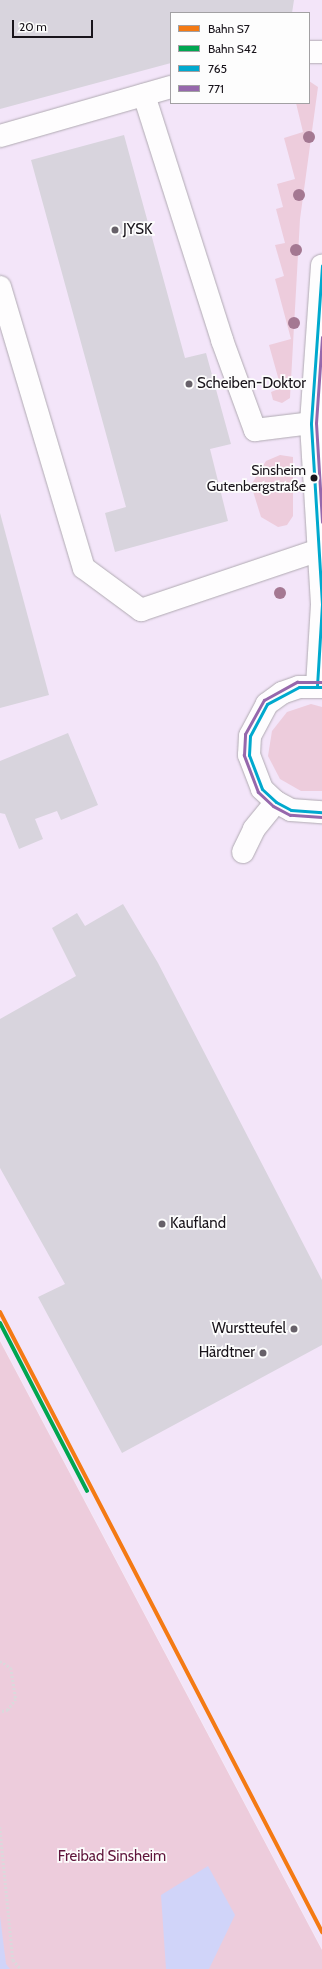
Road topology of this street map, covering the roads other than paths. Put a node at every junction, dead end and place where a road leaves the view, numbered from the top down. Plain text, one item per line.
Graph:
1 (310, 52) edge
2 (322, 52) edge
3 (170, 87) edge
4 (144, 95) junction
5 (0, 136) edge
6 (322, 265) edge
7 (0, 287) edge
8 (311, 423) junction
9 (318, 550) junction
10 (320, 686) edge
11 (276, 802) junction
12 (322, 812) edge
13 (243, 852) dead end

1 - 2 street
3 - 4 street
4 - 5 street
4 - 8 street
6 - 8 street
7 - 9 street
8 - 9 street
9 - 10 street
10 - 11 street
11 - 12 street
11 - 13 street

